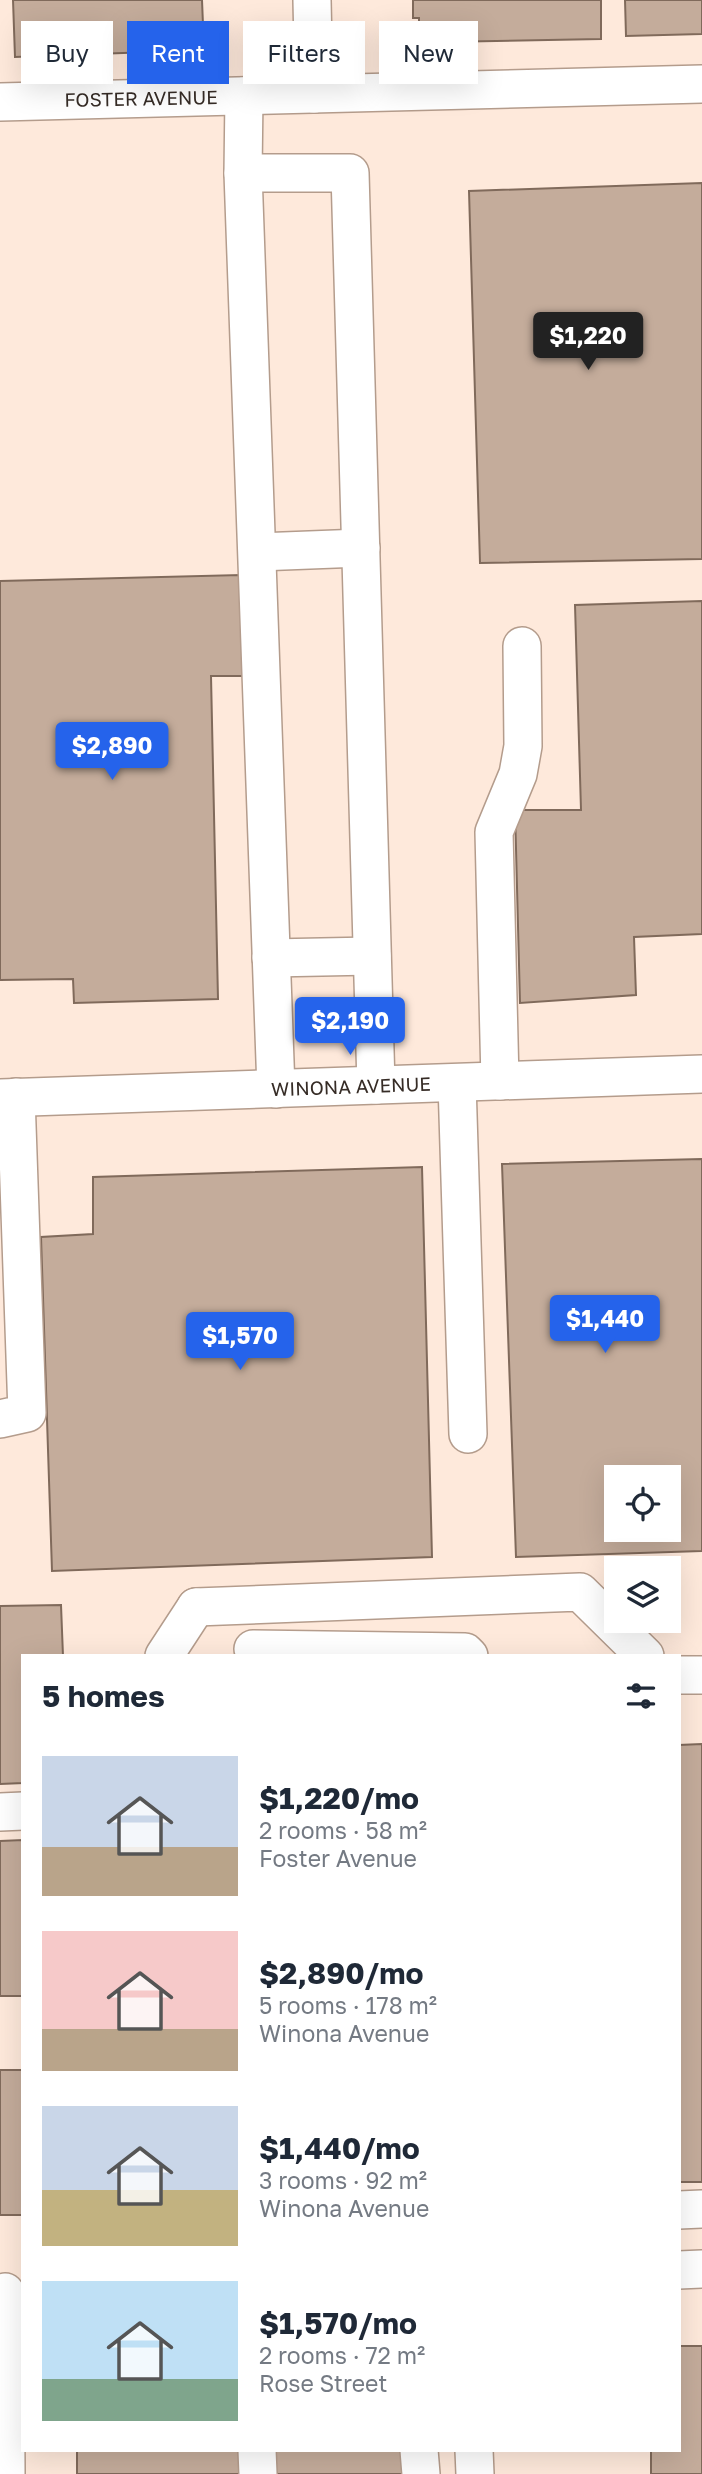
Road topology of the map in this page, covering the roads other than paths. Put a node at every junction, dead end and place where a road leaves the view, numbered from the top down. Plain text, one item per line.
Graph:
1 (312, 0) edge
2 (702, 84) edge
3 (314, 94) junction
4 (244, 96) junction
5 (0, 102) edge
6 (243, 173) junction
7 (361, 548) junction
8 (258, 552) junction
9 (522, 646) dead end
10 (372, 956) junction
11 (271, 958) junction
12 (702, 1074) edge
13 (500, 1081) junction
14 (457, 1083) junction
15 (376, 1085) junction
16 (276, 1089) junction
17 (8, 1097) edge
18 (0, 1419) edge
19 (468, 1434) dead end
20 (196, 1607) junction
21 (258, 1652) edge
22 (165, 1654) edge
23 (467, 1654) edge
24 (643, 1654) edge
25 (681, 1675) edge
26 (702, 1675) edge
27 (21, 1811) edge
28 (0, 1812) edge
29 (702, 2208) edge
30 (681, 2210) edge
31 (702, 2269) edge
32 (681, 2270) edge
33 (9, 2292) edge
34 (257, 2452) edge
35 (419, 2452) edge
36 (474, 2452) edge
37 (6, 2474) edge
38 (258, 2474) edge
39 (421, 2474) edge
40 (475, 2474) edge

1 - 3 street
2 - 3 street, FOSTER AVENUE
3 - 4 street, FOSTER AVENUE
4 - 5 street, FOSTER AVENUE
4 - 6 street
6 - 7 street
6 - 8 street
7 - 8 street
7 - 10 street
8 - 11 street
9 - 13 street
10 - 11 street
10 - 15 street
11 - 16 street
12 - 13 street, WINONA AVENUE
13 - 14 street, WINONA AVENUE
14 - 15 street, WINONA AVENUE
14 - 19 street
15 - 16 street, WINONA AVENUE
16 - 17 street, WINONA AVENUE
17 - 18 street
20 - 21 street
20 - 22 street
20 - 24 street
21 - 23 street
25 - 26 street
27 - 28 street
29 - 30 street
31 - 32 street
33 - 37 street
34 - 38 street
35 - 39 street
36 - 40 street

